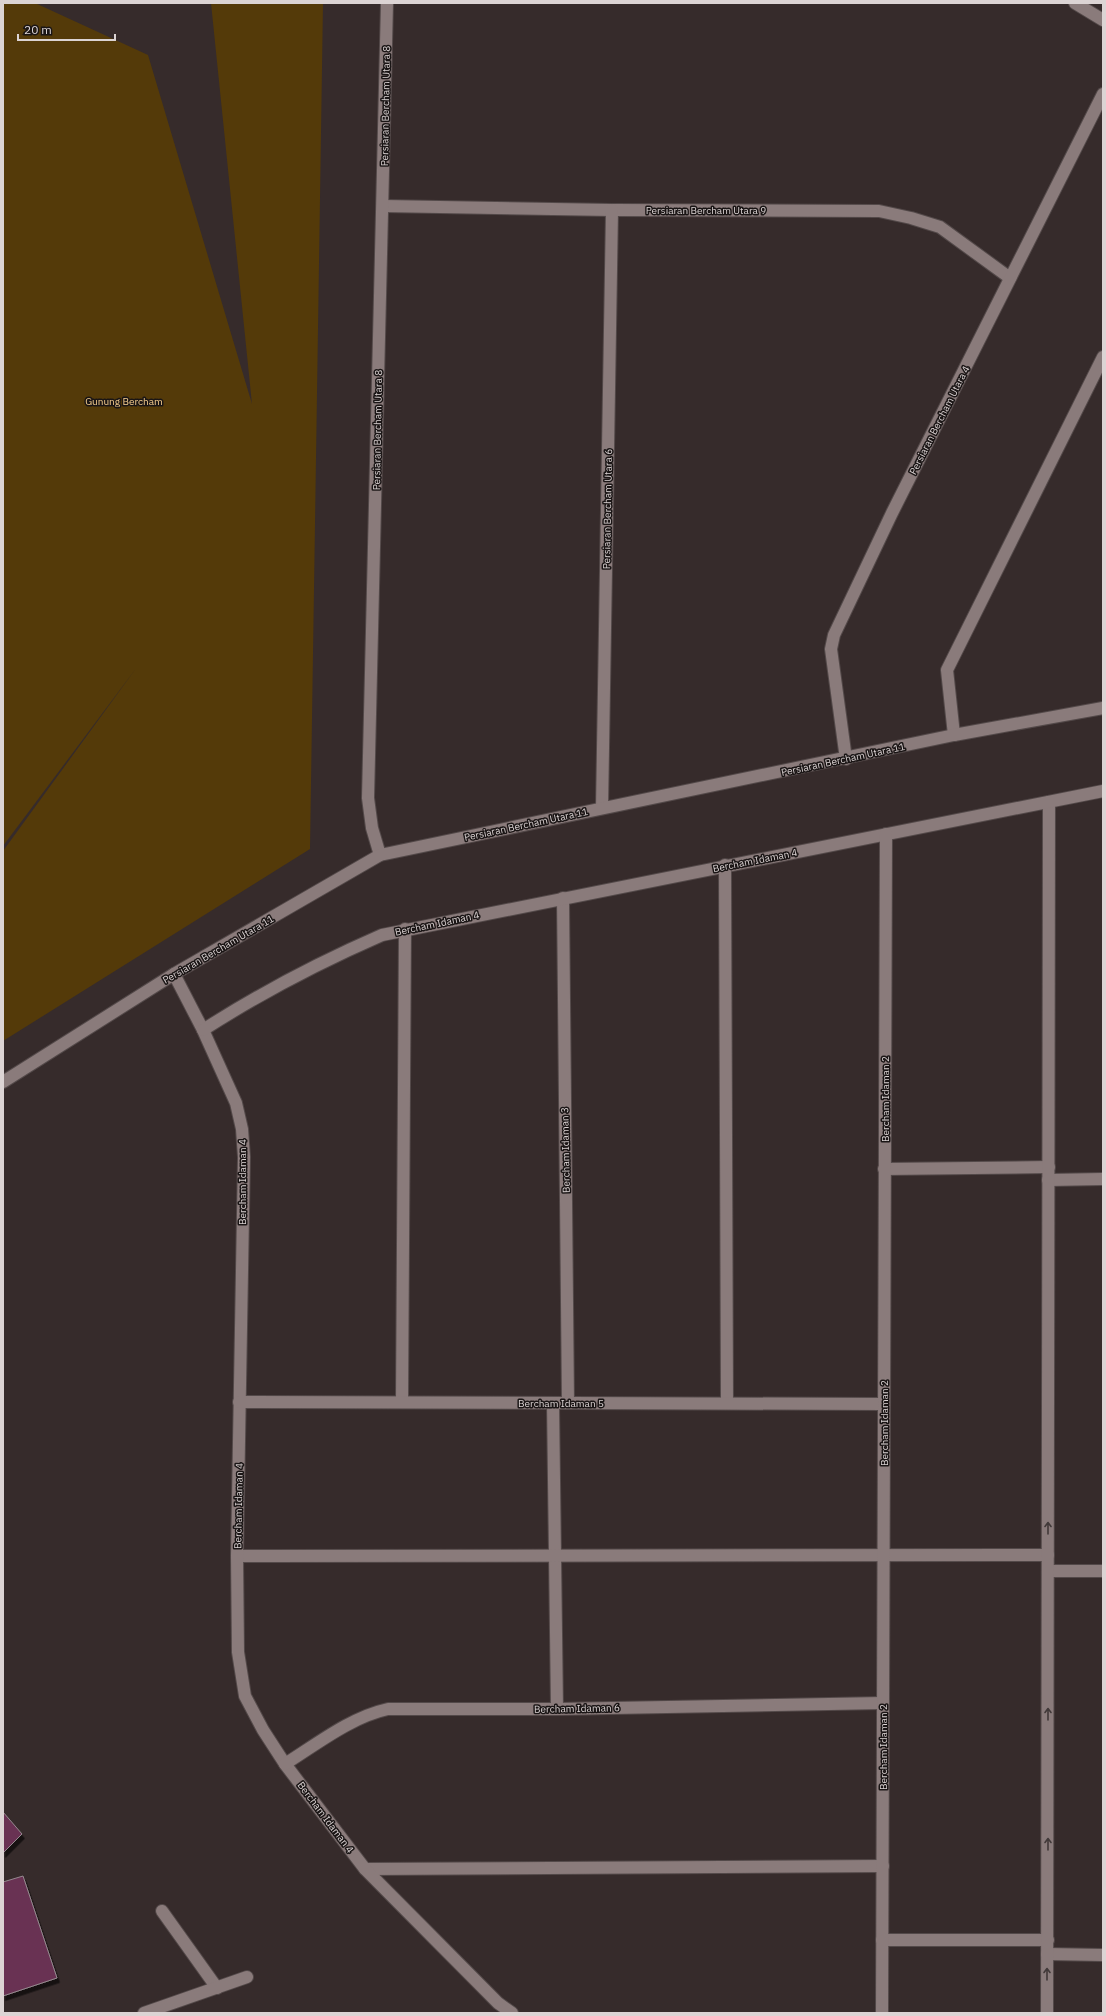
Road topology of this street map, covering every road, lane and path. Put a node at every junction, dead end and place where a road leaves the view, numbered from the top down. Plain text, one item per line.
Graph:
1 (387, 3) edge
2 (1075, 3) edge
3 (1103, 20) edge
4 (1103, 94) edge
5 (383, 206) junction
6 (612, 210) junction
7 (1010, 278) junction
8 (1103, 357) edge
9 (1103, 708) edge
10 (954, 735) junction
11 (846, 759) junction
12 (1103, 791) edge
13 (1049, 802) junction
14 (602, 808) junction
15 (886, 834) junction
16 (380, 855) junction
17 (726, 866) junction
18 (563, 898) junction
19 (405, 929) junction
20 (174, 974) junction
21 (203, 1030) junction
22 (3, 1082) edge
23 (1049, 1167) junction
24 (884, 1169) junction
25 (1103, 1179) edge
26 (1048, 1180) junction
27 (239, 1402) junction
28 (402, 1402) junction
29 (553, 1403) junction
30 (568, 1403) junction
31 (727, 1404) junction
32 (884, 1404) junction
33 (884, 1555) junction
34 (1048, 1555) junction
35 (237, 1556) junction
36 (554, 1556) junction
37 (1048, 1571) junction
38 (1103, 1571) edge
39 (883, 1703) junction
40 (557, 1709) junction
41 (285, 1764) junction
42 (883, 1866) junction
43 (365, 1869) junction
44 (162, 1911) dead end
45 (882, 1940) junction
46 (1048, 1940) junction
47 (1047, 1954) junction
48 (1103, 1954) edge
49 (247, 1977) dead end
50 (217, 1988) junction
51 (144, 2013) edge
52 (512, 2013) edge
53 (882, 2013) edge
54 (1047, 2013) edge

1 - 5 street, Persiaran Bercham Utara 8
2 - 3 street
4 - 7 street, Persiaran Bercham Utara 4
5 - 6 street, Persiaran Bercham Utara 9
5 - 16 street, Persiaran Bercham Utara 8
6 - 7 street, Persiaran Bercham Utara 9
6 - 14 street, Persiaran Bercham Utara 6
7 - 11 street, Persiaran Bercham Utara 4
8 - 10 street
9 - 10 street, Persiaran Bercham Utara 11
10 - 11 street, Persiaran Bercham Utara 11
11 - 14 street, Persiaran Bercham Utara 11
12 - 13 street, Bercham Idaman 4
13 - 15 street, Bercham Idaman 4
13 - 23 street
14 - 16 street, Persiaran Bercham Utara 11
15 - 17 street, Bercham Idaman 4
15 - 24 street, Bercham Idaman 2
16 - 20 street, Persiaran Bercham Utara 11
17 - 18 street, Bercham Idaman 4
17 - 31 street
18 - 19 street, Bercham Idaman 4
18 - 30 street, Bercham Idaman 3
19 - 21 street, Bercham Idaman 4
19 - 28 street
20 - 21 street
20 - 22 street, Persiaran Bercham Utara 11
21 - 27 street, Bercham Idaman 4
23 - 24 street
23 - 26 street
24 - 32 street, Bercham Idaman 2
25 - 26 street
34 -> 26 street
27 - 28 street, Bercham Idaman 5
27 - 35 street, Bercham Idaman 4
28 - 29 street, Bercham Idaman 5
29 - 30 street, Bercham Idaman 5
29 - 36 street
30 - 31 street, Bercham Idaman 5
31 - 32 street, Bercham Idaman 5
32 - 33 street, Bercham Idaman 2
33 - 34 street
33 - 36 street
33 - 39 street, Bercham Idaman 2
34 - 37 street
35 - 36 street
35 - 41 street, Bercham Idaman 4
36 - 40 street
37 - 38 street
46 -> 37 street
39 - 40 street, Bercham Idaman 6
39 - 42 street, Bercham Idaman 2
40 - 41 street, Bercham Idaman 6
41 - 43 street, Bercham Idaman 4
42 - 43 street
42 - 45 street, Bercham Idaman 2
43 - 52 street, Bercham Idaman 4
44 - 50 street
45 - 46 street
45 - 53 street, Bercham Idaman 2
46 - 47 street
47 - 48 street
54 -> 47 street
49 - 50 street
50 - 51 street

